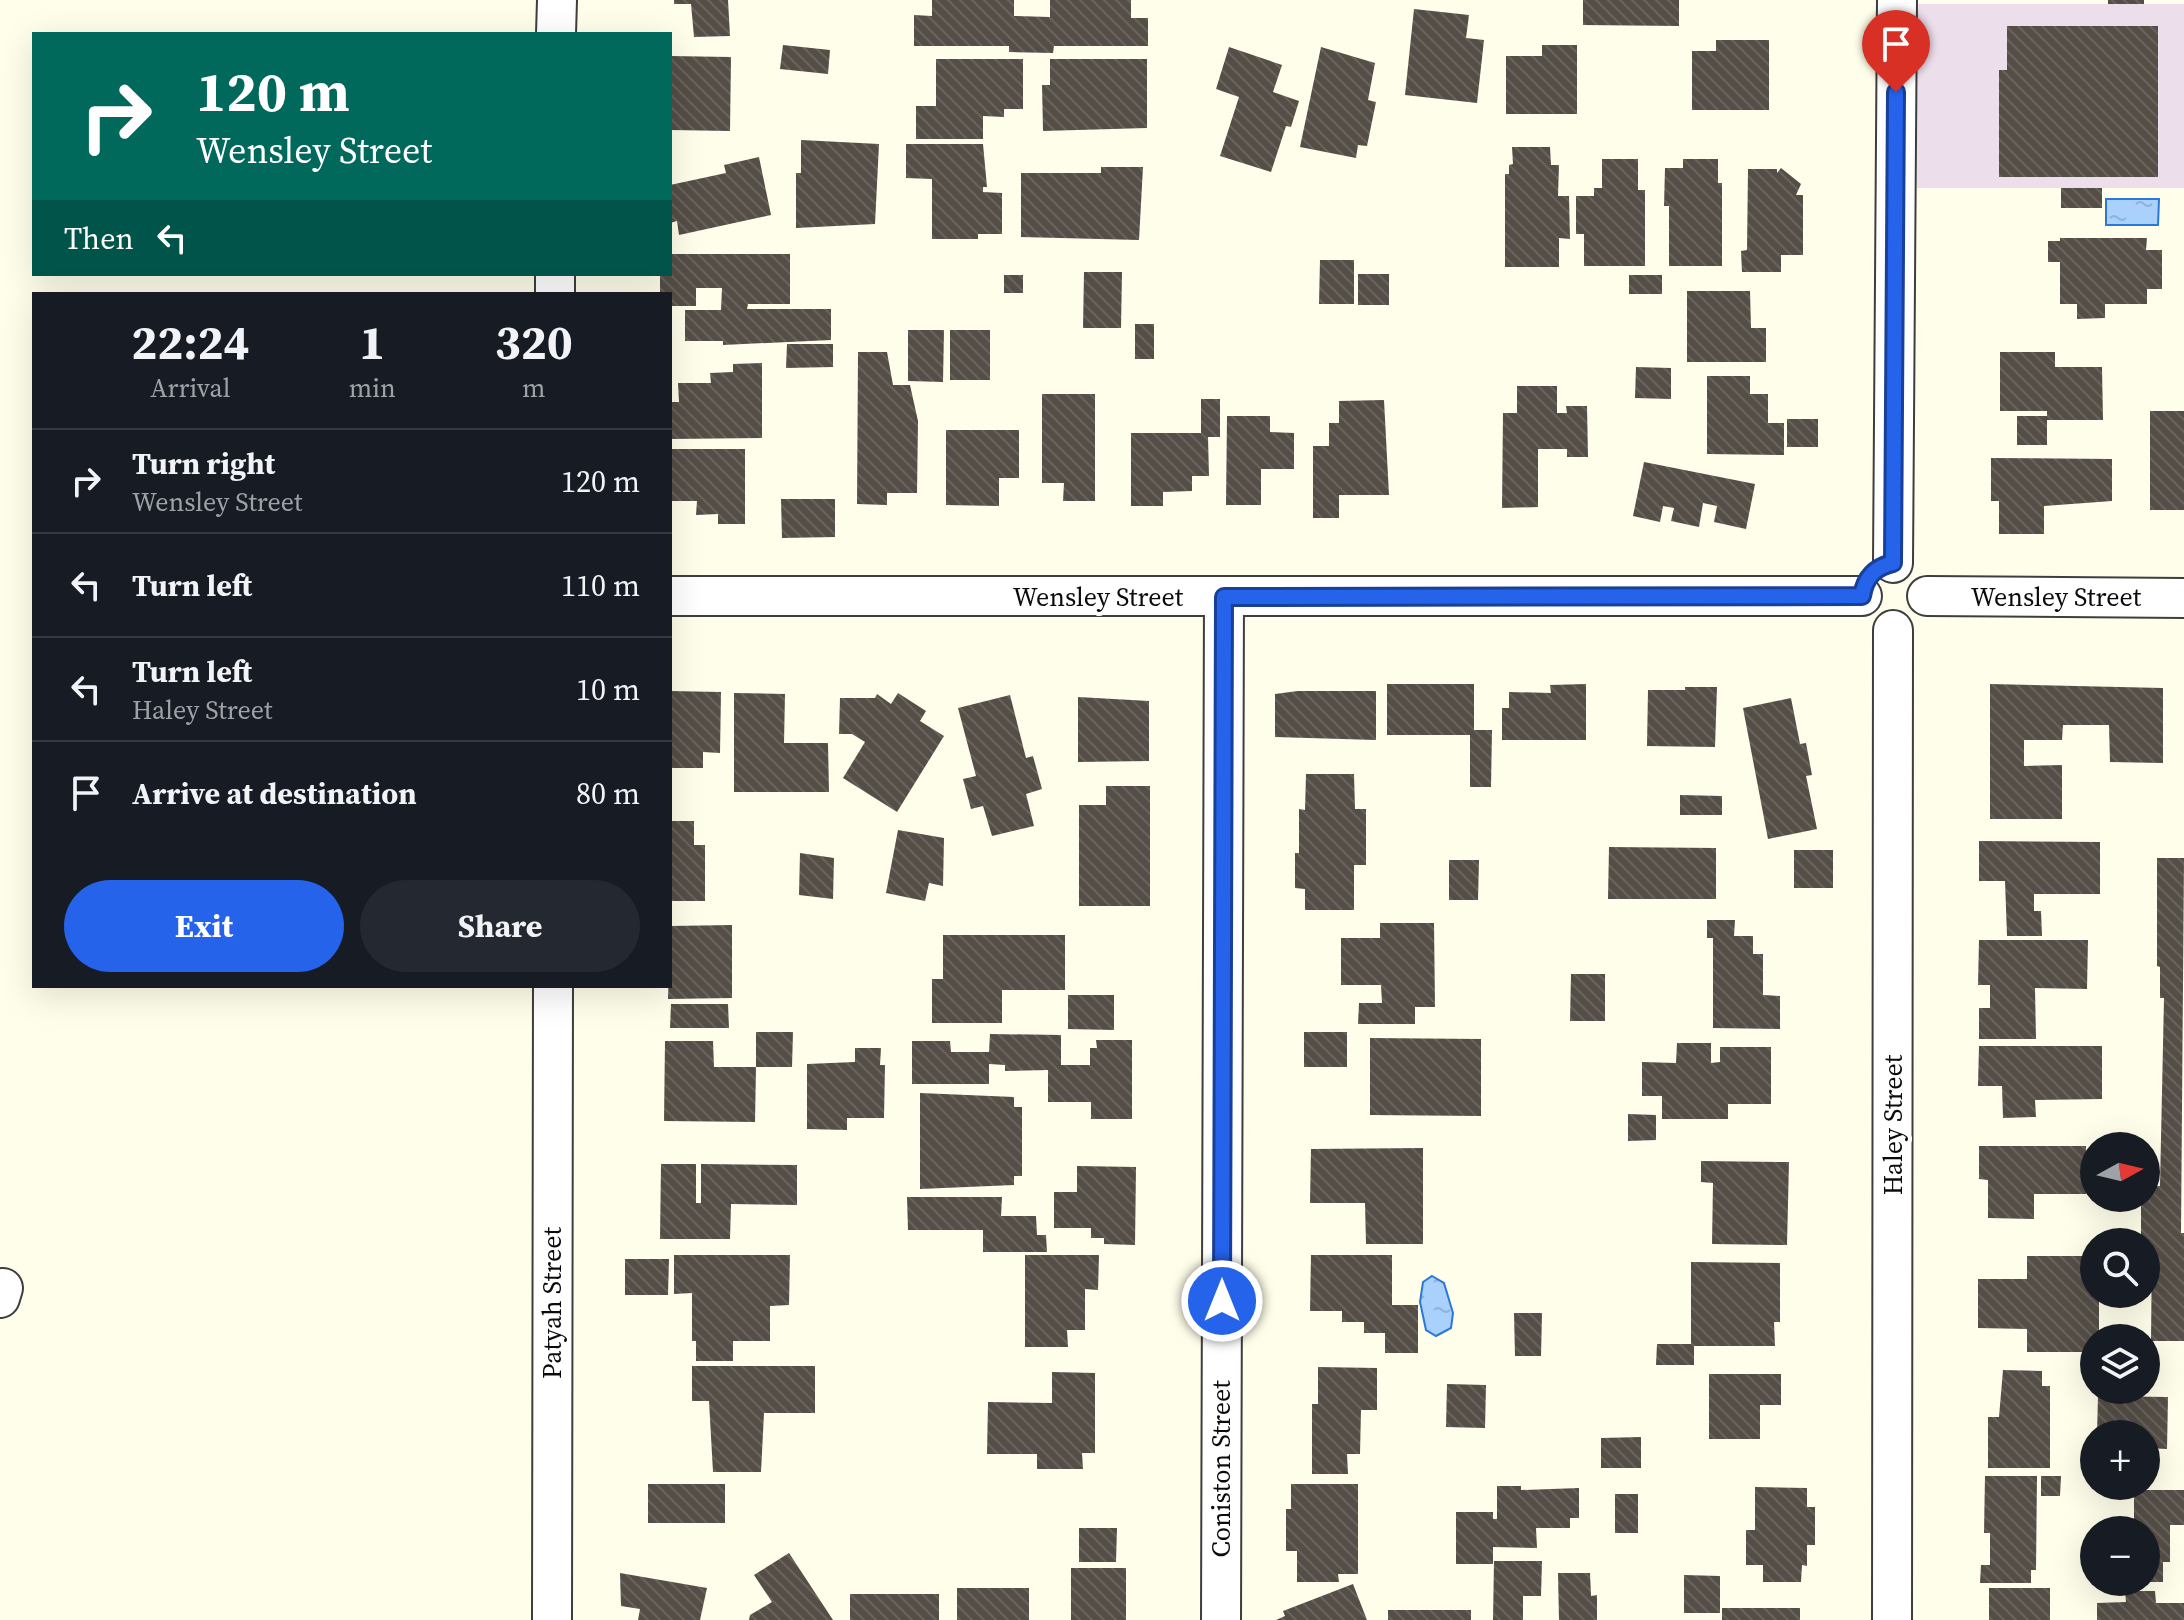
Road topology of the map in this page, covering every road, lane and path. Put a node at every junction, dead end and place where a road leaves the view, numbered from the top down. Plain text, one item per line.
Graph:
1 (557, 0) edge
2 (1897, 0) edge
3 (556, 32) edge
4 (1893, 563) junction
5 (672, 596) edge
6 (1862, 596) junction
7 (1927, 596) junction
8 (1224, 597) junction
9 (2184, 598) edge
10 (1893, 630) junction
11 (553, 988) edge
12 (552, 1620) edge
13 (1221, 1620) edge
14 (1892, 1620) edge

1 - 3 street
2 - 4 street
4 - 6 street
4 - 7 street
5 - 8 street, Wensley Street
6 - 8 street, Wensley Street
6 - 10 street
7 - 9 street, Wensley Street
7 - 10 street
8 - 13 street, Coniston Street
10 - 14 street, Haley Street
11 - 12 street, Patyah Street

